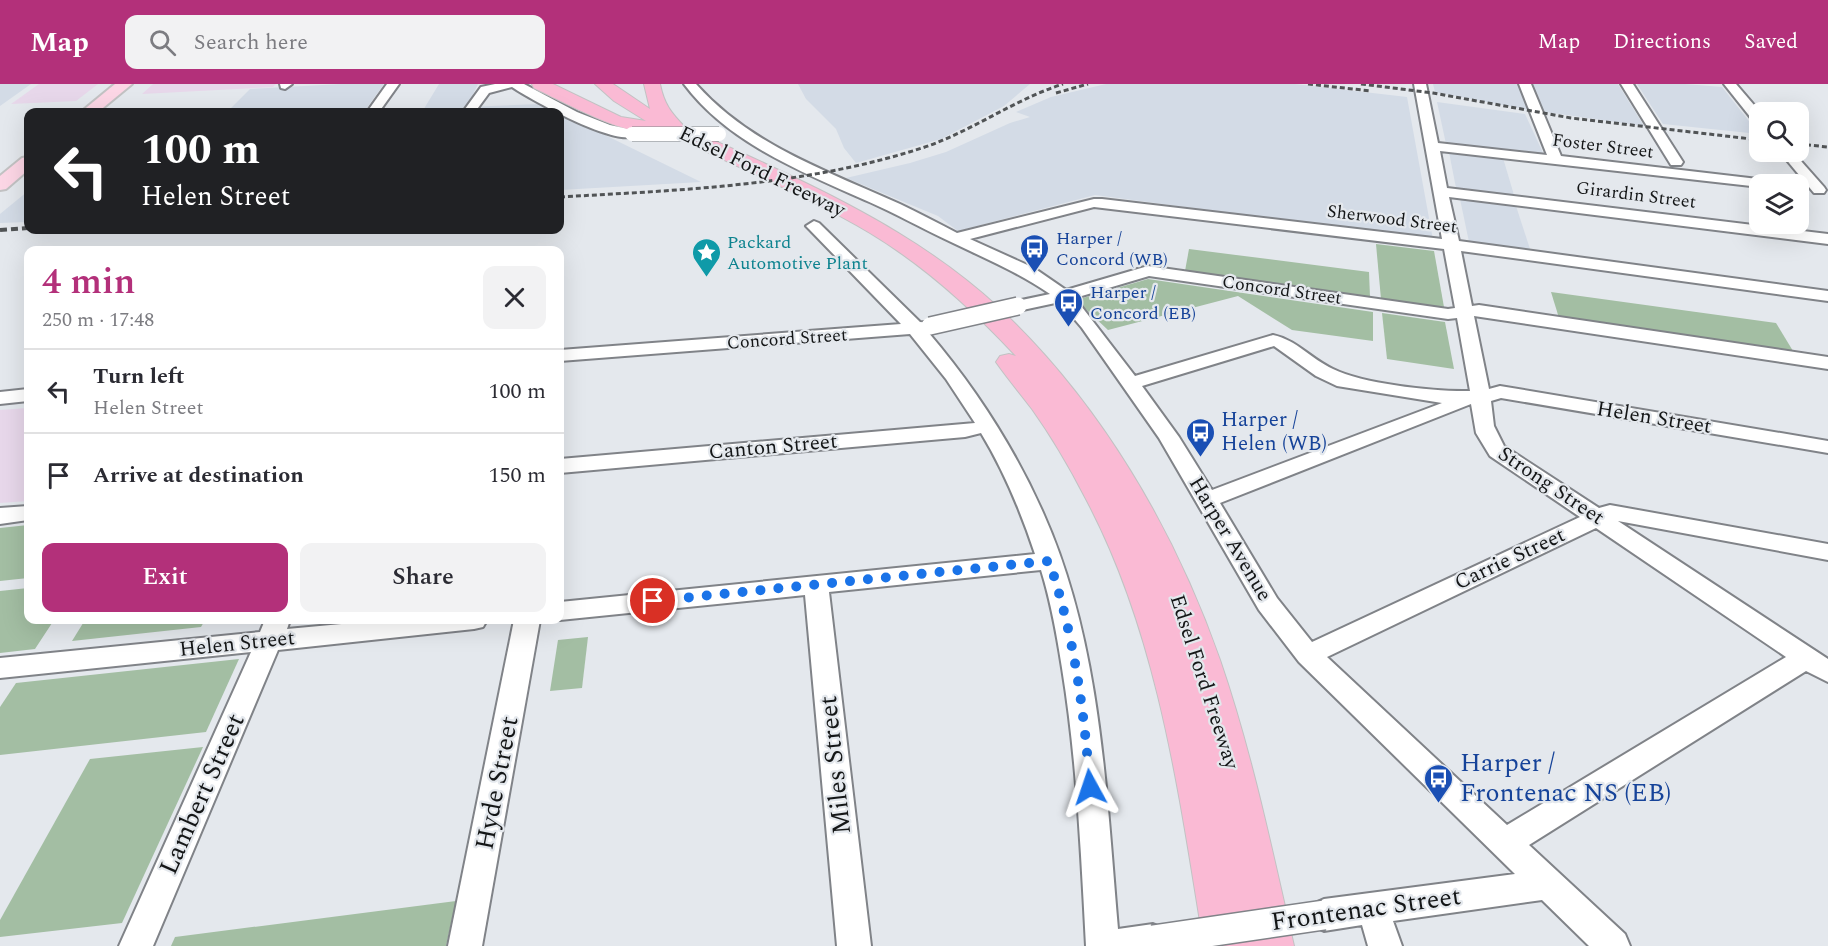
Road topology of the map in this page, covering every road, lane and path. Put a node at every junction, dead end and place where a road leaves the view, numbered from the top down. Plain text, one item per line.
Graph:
1 (124, 84) edge
2 (393, 84) edge
3 (510, 84) edge
4 (516, 84) edge
5 (540, 84) edge
6 (584, 84) edge
7 (603, 84) edge
8 (652, 84) edge
9 (690, 84) edge
10 (1420, 84) edge
11 (1525, 84) edge
12 (1627, 84) edge
13 (1723, 84) edge
14 (1730, 84) edge
15 (485, 87) edge
16 (1749, 107) edge
17 (94, 108) edge
18 (376, 108) edge
19 (472, 108) edge
20 (562, 108) edge
21 (564, 109) edge
22 (733, 126) junction
23 (653, 128) junction
24 (683, 133) junction
25 (718, 134) junction
26 (763, 145) junction
27 (1431, 146) junction
28 (1556, 160) junction
29 (1676, 162) dead end
30 (1795, 162) edge
31 (24, 165) edge
32 (1749, 182) edge
33 (0, 185) edge
34 (1440, 190) junction
35 (1823, 191) edge
36 (814, 226) dead end
37 (955, 238) junction
38 (1828, 239) edge
39 (1450, 245) junction
40 (1064, 296) junction
41 (1828, 296) edge
42 (1463, 312) junction
43 (923, 328) junction
44 (564, 356) edge
45 (1828, 363) edge
46 (1131, 383) junction
47 (24, 395) edge
48 (1481, 397) junction
49 (0, 398) edge
50 (986, 426) junction
51 (1828, 447) edge
52 (564, 466) edge
53 (1207, 500) junction
54 (24, 513) edge
55 (0, 516) edge
56 (1597, 518) junction
57 (1828, 552) edge
58 (1049, 561) junction
59 (816, 585) junction
60 (564, 611) edge
61 (394, 624) edge
62 (526, 624) edge
63 (273, 630) edge
64 (1308, 655) junction
65 (1817, 665) edge
66 (0, 669) edge
67 (1505, 843) junction
68 (1548, 884) junction
69 (1373, 908) junction
70 (136, 946) edge
71 (465, 946) edge
72 (854, 946) edge
73 (1103, 946) edge
74 (1113, 946) edge
75 (1227, 946) edge
76 (1271, 946) edge
77 (1385, 946) edge
78 (1613, 946) edge

1 - 17 main road
2 - 18 street
3 - 15 street
4 - 20 street, Harper Avenue, bridge
5 - 23 highway
6 - 23 highway, Edsel Ford Freeway
7 - 24 highway, Edsel Ford Freeway
8 - 24 highway
9 - 22 street, Harper Avenue
10 - 27 street, Strong Street
11 - 28 street
12 - 29 street
13 - 14 street
14 - 16 street
15 - 19 street
21 - 25 street, Harper Avenue, bridge
22 - 25 street
22 - 26 street, Harper Avenue
23 - 75 highway, Edsel Ford Freeway
24 - 76 highway, Edsel Ford Freeway
25 - 26 street, Harper Avenue
26 - 37 street, Harper Avenue
27 - 28 street, Foster Street
27 - 34 street, Strong Street
28 - 32 street, Foster Street
30 - 35 street
31 - 33 main road
34 - 38 street, Girardin Street
34 - 39 street, Strong Street
36 - 43 street
37 - 39 street, Sherwood Street
37 - 40 street, Harper Avenue
39 - 41 street, Sherwood Street
39 - 42 street, Strong Street
40 - 42 street, Concord Street
40 - 43 street, Concord Street, bridge
40 - 46 street, Harper Avenue
42 - 45 street, Concord Street
42 - 48 street, Strong Street
43 - 44 street, Concord Street
43 - 50 street
46 - 48 street
46 - 53 street, Harper Avenue
47 - 49 street
48 - 51 street, Helen Street
48 - 53 street, Helen Street
48 - 56 street, Strong Street
50 - 52 street, Canton Street
50 - 58 street
53 - 64 street, Harper Avenue
54 - 55 street
56 - 57 street, Carrie Street
56 - 64 street, Carrie Street
56 - 65 street, Strong Street
58 - 59 street
58 - 73 street
59 - 60 street
59 - 72 street, Miles Street
61 - 63 street, Helen Street
62 - 71 street, Hyde Street
63 - 66 street, Helen Street
63 - 70 street, Lambert Street
64 - 67 street, Harper Avenue
65 - 67 street
67 - 68 street, Harper Avenue
68 - 69 street, Frontenac Street
68 - 78 street, Harper Avenue
69 - 74 street, Frontenac Street, bridge
69 - 77 street

